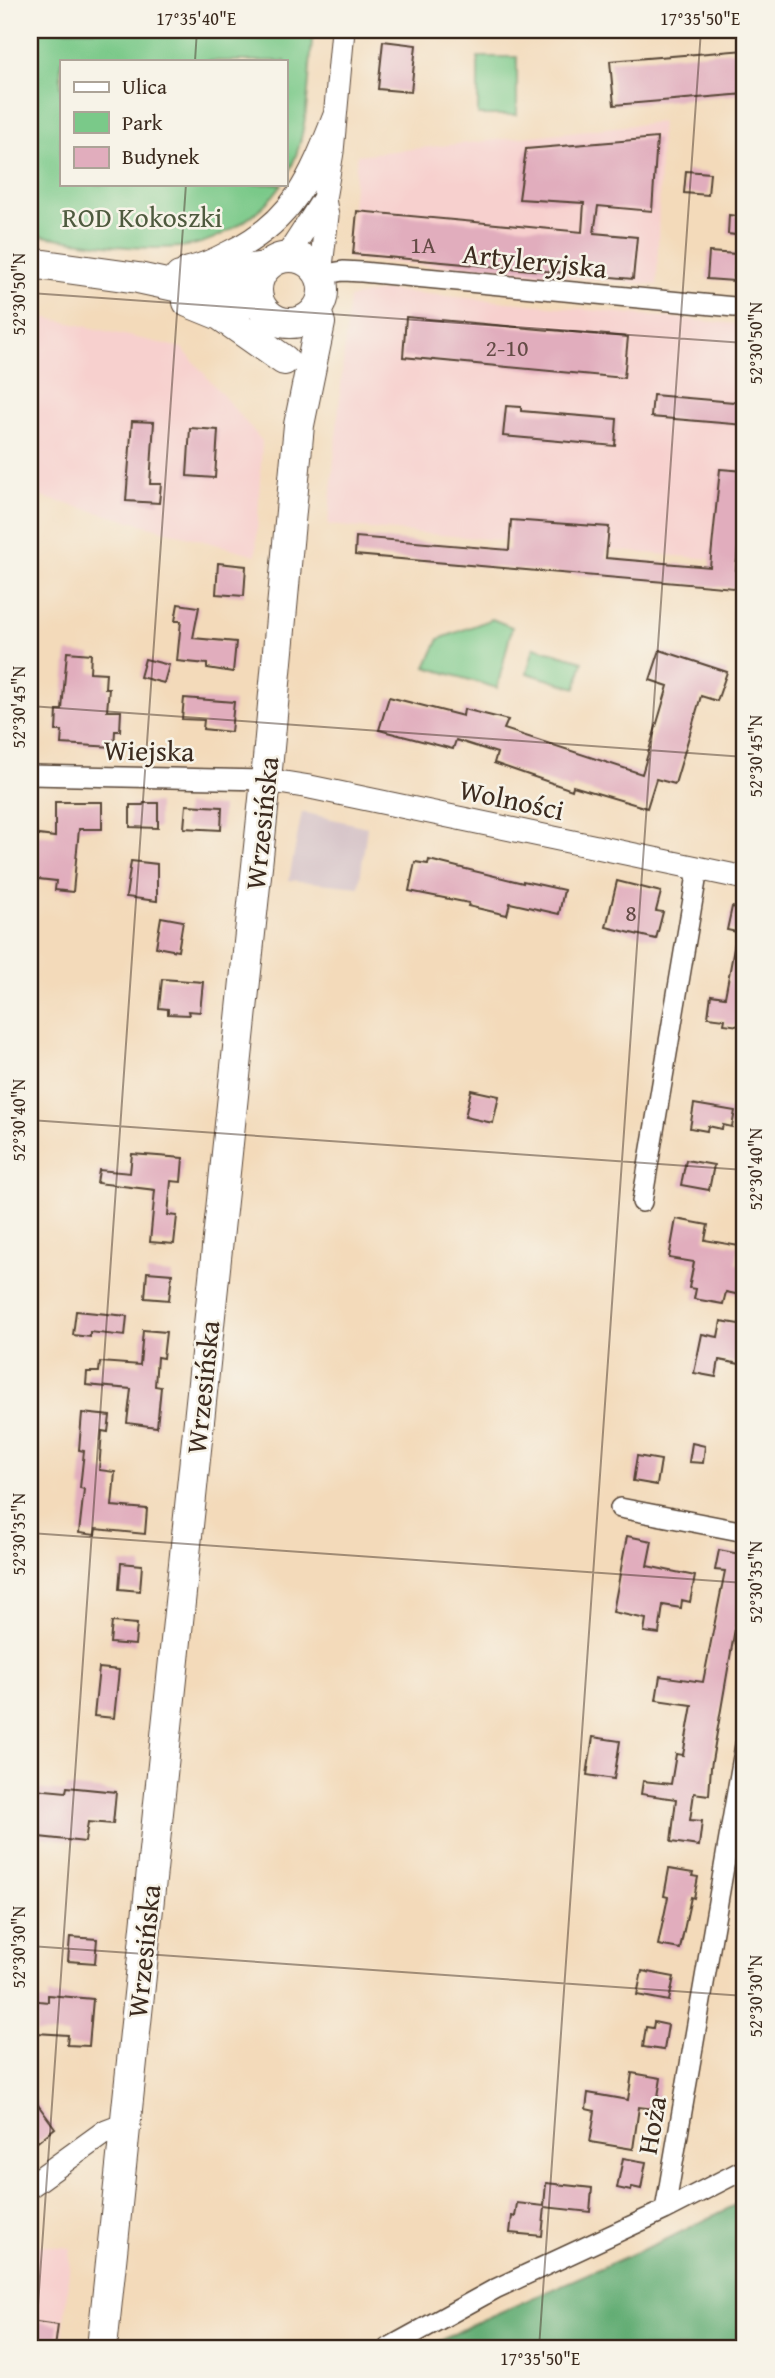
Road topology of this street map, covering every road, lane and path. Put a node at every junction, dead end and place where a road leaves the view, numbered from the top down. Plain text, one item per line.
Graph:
1 (343, 30) edge
2 (335, 115) junction
3 (324, 199) junction
4 (276, 262) junction
5 (30, 263) edge
6 (320, 275) junction
7 (138, 278) junction
8 (745, 308) edge
9 (263, 309) junction
10 (316, 311) junction
11 (284, 359) junction
12 (299, 425) junction
13 (30, 775) edge
14 (266, 780) junction
15 (698, 869) junction
16 (745, 878) edge
17 (642, 1202) dead end
18 (621, 1508) dead end
19 (745, 1532) edge
20 (745, 1745) edge
21 (125, 2128) junction
22 (745, 2169) edge
23 (30, 2186) edge
24 (665, 2210) junction
25 (102, 2348) edge
26 (388, 2348) edge

1 - 2 street
2 - 3 street
2 - 7 street
3 - 4 street
3 - 6 street
4 - 6 main road
4 - 7 main road
4 - 9 main road
5 - 7 main road
6 - 8 street, Artyleryjska
6 - 10 main road
7 - 9 main road
7 - 11 main road
9 - 10 main road
9 - 11 main road, Wrzesińska
10 - 12 main road, Wrzesińska
11 - 12 main road, Wrzesińska
12 - 14 main road, Wrzesińska
13 - 14 street, Wiejska
14 - 15 street, Wolności
14 - 21 main road, Wrzesińska
15 - 16 street, Wolności
15 - 17 street
18 - 19 street
20 - 24 street, Hoża
21 - 23 street
21 - 25 main road, Wrzesińska
22 - 24 street
24 - 26 street

